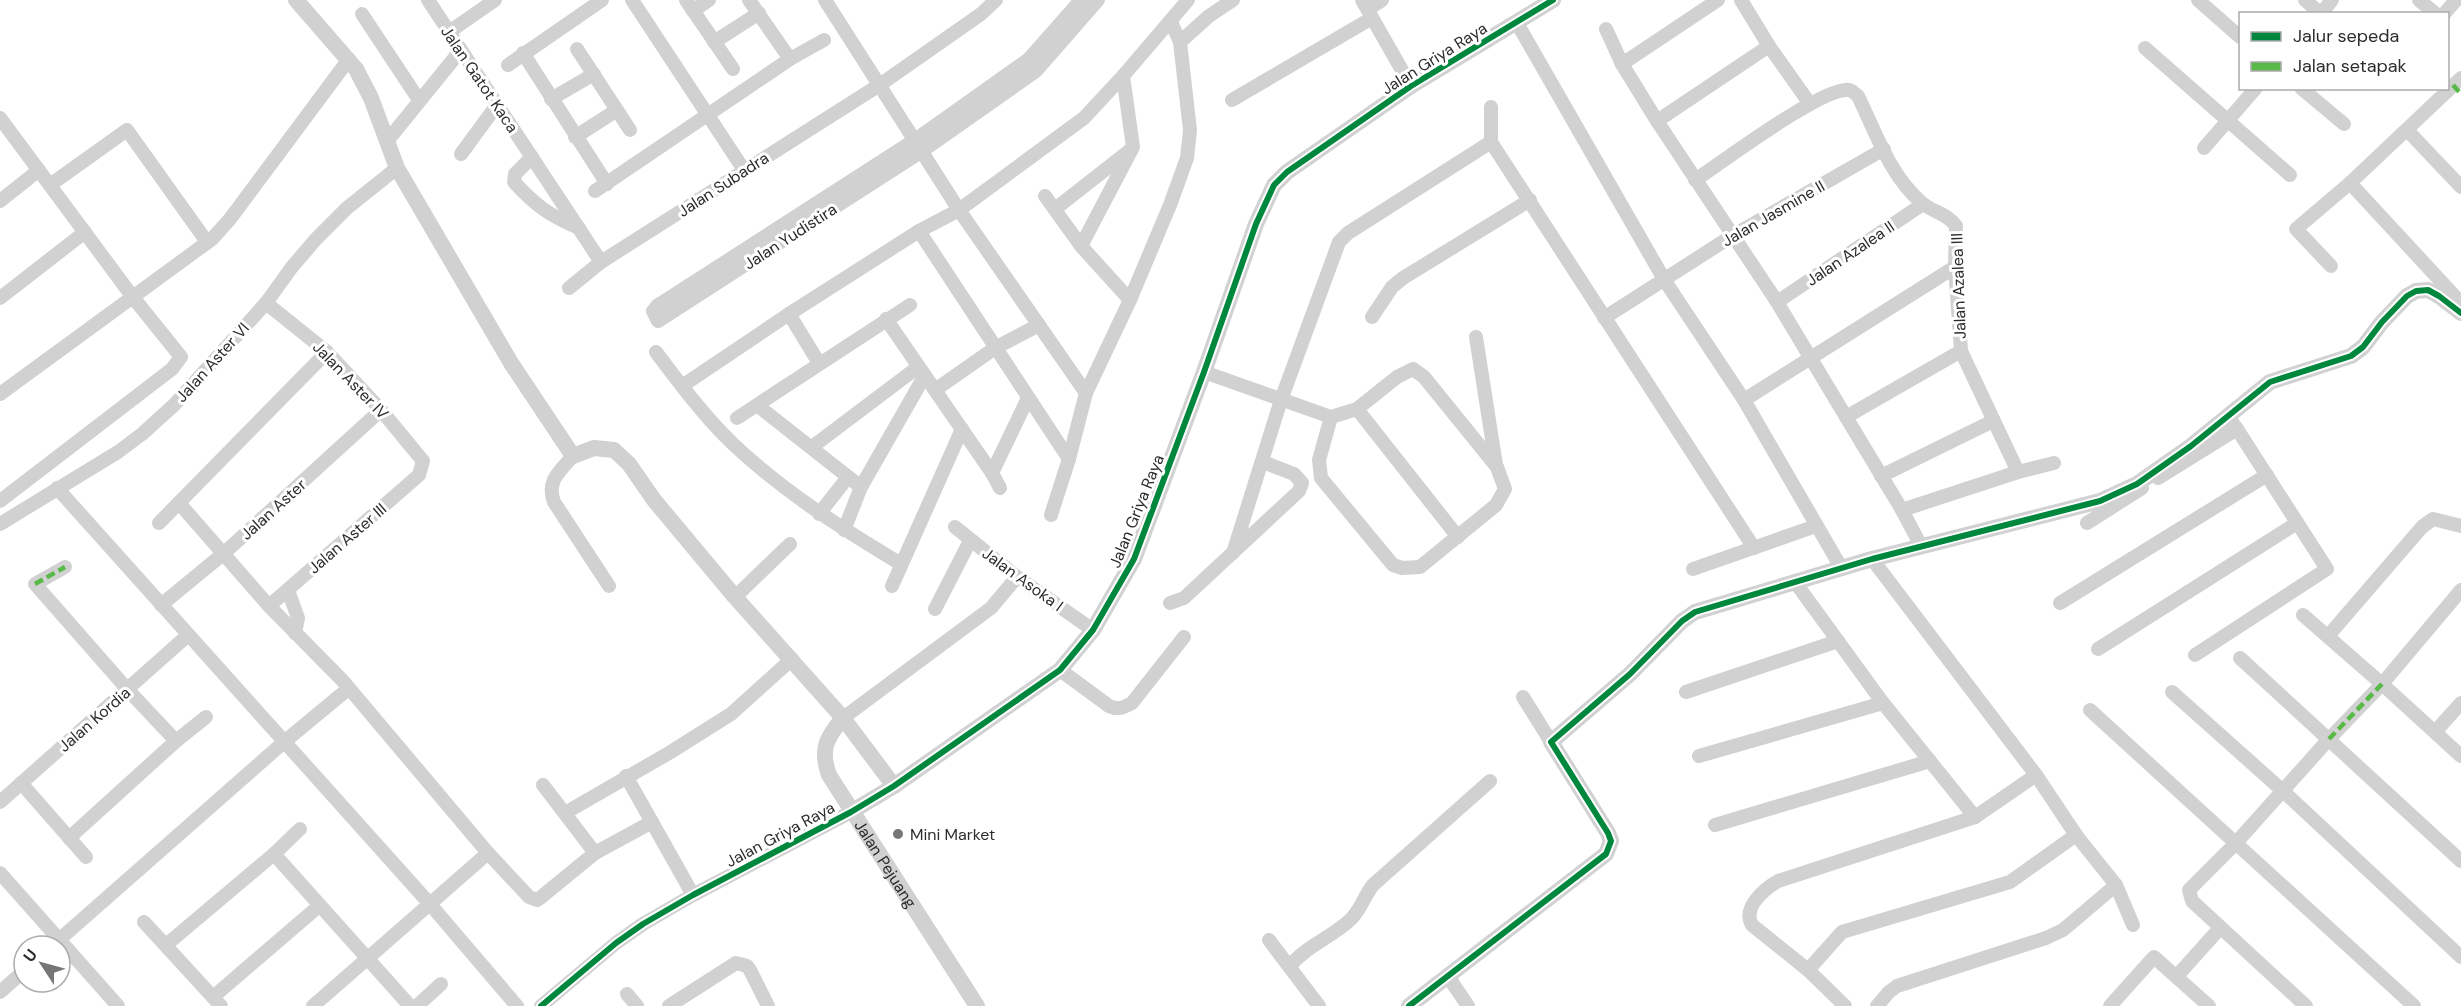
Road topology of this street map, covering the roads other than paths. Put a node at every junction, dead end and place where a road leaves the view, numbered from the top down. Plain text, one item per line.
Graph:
1 (296, 0) edge
2 (428, 0) edge
3 (495, 0) edge
4 (602, 0) edge
5 (632, 0) edge
6 (709, 0) edge
7 (749, 0) edge
8 (825, 0) edge
9 (996, 0) edge
10 (1081, 0) edge
11 (1098, 0) edge
12 (1188, 0) edge
13 (1233, 0) edge
14 (1382, 0) edge
15 (1553, 0) edge
16 (1718, 0) edge
17 (1741, 0) edge
18 (2198, 0) edge
19 (2305, 0) edge
20 (2332, 0) edge
21 (2419, 0) edge
22 (2456, 0) edge
23 (690, 5) edge
24 (1368, 9) edge
25 (2319, 12) edge
26 (2323, 12) edge
27 (2434, 12) edge
28 (2446, 12) edge
29 (363, 14) dead end
30 (759, 14) junction
31 (1171, 22) junction
32 (1517, 23) junction
33 (1606, 29) dead end
34 (449, 32) junction
35 (2239, 35) edge
36 (824, 40) dead end
37 (714, 42) junction
38 (1180, 42) junction
39 (1769, 46) junction
40 (2145, 48) dead end
41 (577, 49) dead end
42 (461, 50) junction
43 (523, 53) junction
44 (350, 59) junction
45 (790, 59) junction
46 (1622, 64) junction
47 (508, 65) dead end
48 (733, 69) dead end
49 (594, 74) junction
50 (1123, 76) junction
51 (881, 84) junction
52 (2458, 85) edge
53 (1411, 86) junction
54 (2254, 90) edge
55 (2303, 90) edge
56 (551, 99) junction
57 (419, 100) junction
58 (1232, 100) dead end
59 (1810, 104) junction
60 (497, 105) junction
61 (1491, 107) dead end
62 (617, 110) junction
63 (708, 116) junction
64 (0, 117) edge
65 (1657, 121) junction
66 (2228, 121) junction
67 (2344, 124) dead end
68 (630, 130) dead end
69 (2407, 130) junction
70 (575, 137) junction
71 (387, 141) junction
72 (1491, 142) junction
73 (919, 145) junction
74 (1133, 147) junction
75 (2204, 148) dead end
76 (1884, 149) junction
77 (461, 154) dead end
78 (532, 157) junction
79 (397, 168) junction
80 (39, 170) junction
81 (744, 170) junction
82 (2290, 175) dead end
83 (1695, 180) junction
84 (2350, 183) junction
85 (50, 185) junction
86 (2461, 187) edge
87 (1045, 196) dead end
88 (1530, 200) junction
89 (0, 201) edge
90 (1923, 204) junction
91 (959, 210) junction
92 (1055, 210) junction
93 (579, 228) junction
94 (919, 231) junction
95 (85, 232) junction
96 (1732, 236) junction
97 (207, 242) junction
98 (1081, 246) junction
99 (602, 262) junction
100 (2331, 266) dead end
101 (1955, 267) junction
102 (1665, 280) junction
103 (569, 288) dead end
104 (132, 296) junction
105 (0, 298) edge
106 (1130, 300) junction
107 (1777, 302) junction
108 (266, 303) junction
109 (2461, 303) edge
110 (910, 305) dead end
111 (2461, 313) edge
112 (789, 314) junction
113 (1372, 317) dead end
114 (1604, 318) junction
115 (886, 319) junction
116 (1039, 325) junction
117 (1476, 337) dead end
118 (995, 348) junction
119 (1960, 351) junction
120 (327, 352) junction
121 (656, 352) dead end
122 (1809, 358) junction
123 (819, 363) junction
124 (921, 371) junction
125 (1204, 372) junction
126 (682, 386) junction
127 (935, 390) junction
128 (1086, 393) junction
129 (0, 394) edge
130 (1028, 398) junction
131 (1281, 400) junction
132 (1744, 400) junction
133 (758, 406) junction
134 (1357, 409) junction
135 (381, 410) junction
136 (1331, 417) junction
137 (1846, 417) junction
138 (737, 418) dead end
139 (1993, 421) junction
140 (2232, 422) junction
141 (962, 429) junction
142 (812, 447) junction
143 (573, 456) junction
144 (1069, 459) junction
145 (1263, 462) junction
146 (2054, 463) dead end
147 (1497, 467) junction
148 (422, 468) joint
149 (2018, 472) junction
150 (992, 473) junction
151 (2267, 475) junction
152 (1881, 476) junction
153 (848, 477) junction
154 (861, 487) junction
155 (57, 488) junction
156 (1000, 488) dead end
157 (0, 501) edge
158 (179, 503) junction
159 (1902, 510) junction
160 (819, 514) junction
161 (1051, 515) dead end
162 (159, 523) dead end
163 (2087, 523) dead end
164 (2297, 523) junction
165 (0, 524) edge
166 (1816, 526) junction
167 (2461, 526) edge
168 (955, 527) dead end
169 (844, 530) junction
170 (1458, 537) junction
171 (970, 541) junction
172 (790, 544) dead end
173 (1921, 546) junction
174 (1754, 548) junction
175 (1233, 553) junction
176 (223, 554) junction
177 (1872, 559) junction
178 (901, 564) junction
179 (65, 567) dead end
180 (1694, 569) dead end
181 (1842, 569) junction
182 (1017, 577) junction
183 (1796, 582) junction
184 (609, 586) dead end
185 (892, 586) dead end
186 (288, 590) junction
187 (2461, 590) edge
188 (735, 597) junction
189 (1170, 603) dead end
190 (2060, 603) dead end
191 (161, 605) junction
192 (269, 606) junction
193 (935, 609) dead end
194 (2303, 615) dead end
195 (1093, 630) junction
196 (295, 633) junction
197 (187, 636) junction
198 (2328, 636) junction
199 (1184, 637) dead end
200 (1838, 641) junction
201 (2098, 649) dead end
202 (2195, 655) dead end
203 (2240, 658) dead end
204 (792, 659) junction
205 (1060, 670) junction
206 (2382, 684) junction
207 (348, 689) junction
208 (128, 690) junction
209 (1686, 692) dead end
210 (2172, 692) dead end
211 (1523, 697) dead end
212 (1883, 703) junction
213 (2461, 703) edge
214 (2090, 710) dead end
215 (206, 717) dead end
216 (843, 718) junction
217 (2435, 732) junction
218 (2329, 739) junction
219 (176, 741) junction
220 (284, 742) junction
221 (1551, 742) junction
222 (1699, 756) dead end
223 (2461, 756) edge
224 (1930, 761) junction
225 (2036, 775) junction
226 (626, 776) junction
227 (1490, 781) dead end
228 (21, 783) junction
229 (543, 785) dead end
230 (894, 786) junction
231 (2283, 791) junction
232 (0, 802) edge
233 (851, 812) junction
234 (565, 813) junction
235 (1975, 817) junction
236 (652, 822) junction
237 (1715, 825) dead end
238 (300, 829) dead end
239 (2076, 835) junction
240 (69, 838) junction
241 (2235, 844) junction
242 (488, 853) junction
243 (595, 853) junction
244 (274, 854) junction
245 (86, 857) dead end
246 (2461, 861) edge
247 (0, 873) edge
248 (2116, 885) junction
249 (5, 889) edge
250 (693, 895) junction
251 (429, 903) junction
252 (319, 906) junction
253 (144, 922) dead end
254 (2133, 925) dead end
255 (2220, 928) junction
256 (46, 934) edge
257 (66, 934) edge
258 (1269, 940) dead end
259 (166, 945) junction
260 (2461, 957) edge
261 (367, 958) junction
262 (72, 961) edge
263 (1290, 966) junction
264 (1808, 970) junction
265 (2176, 976) junction
266 (1449, 978) junction
267 (12, 982) edge
268 (441, 984) dead end
269 (0, 992) edge
270 (627, 994) dead end
271 (217, 1001) edge
272 (686, 1001) edge
273 (118, 1006) edge
274 (313, 1006) edge
275 (410, 1006) edge
276 (417, 1006) edge
277 (518, 1006) edge
278 (541, 1006) edge
279 (637, 1006) edge
280 (669, 1006) edge
281 (768, 1006) edge
282 (977, 1006) edge
283 (1319, 1006) edge
284 (1409, 1006) edge
285 (1468, 1006) edge
286 (1845, 1006) edge
287 (1877, 1006) edge
288 (2110, 1006) edge
289 (2209, 1006) edge
290 (2306, 1006) edge
291 (2414, 1006) edge

1 - 44 street
2 - 34 street, Jalan Gatot Kaca
3 - 34 street
4 - 43 street
5 - 63 street
6 - 23 street
7 - 30 street
8 - 51 street
9 - 51 street, Jalan Subadra
10 - 73 street
11 - 73 street
12 - 31 street
13 - 38 street
14 - 24 street
15 - 32 street, Jalan Griya Raya
16 - 46 street
17 - 39 street
18 - 35 street
19 - 25 street
20 - 26 street
21 - 27 street
22 - 28 street
23 - 37 street
24 - 53 street
24 - 58 street
29 - 57 street
30 - 37 street
30 - 45 street
31 - 38 street
31 - 50 street
32 - 53 street, Jalan Griya Raya
32 - 102 street
33 - 46 street
34 - 42 street, Jalan Gatot Kaca
36 - 45 street
37 - 48 street
38 - 106 street
39 - 59 street
39 - 65 street
40 - 66 street
41 - 49 street
42 - 57 street
42 - 60 street, Jalan Gatot Kaca
43 - 47 street
43 - 56 street
44 - 71 street
44 - 97 street
45 - 63 street
46 - 65 street
49 - 56 street
49 - 62 street
50 - 74 street
50 - 91 street
51 - 73 street
51 - 81 street, Jalan Subadra
52 - 69 street
53 - 125 street, Jalan Griya Raya
54 - 66 street
55 - 67 street
56 - 70 street
57 - 71 street
59 - 76 street, Jalan Azalea III
59 - 83 street
60 - 77 street
60 - 78 street, Jalan Gatot Kaca
61 - 72 street
62 - 68 street
62 - 70 street
63 - 70 street
63 - 81 street
64 - 80 street
65 - 83 street
66 - 75 street
66 - 82 street
69 - 84 street
69 - 86 street
71 - 79 street
72 - 88 street
72 - 131 street
73 - 73 street, Jalan Yudistira
73 - 91 street
74 - 92 street
74 - 98 street
76 - 90 street, Jalan Azalea III
76 - 96 street, Jalan Jasmine II
78 - 93 street, Jalan Gatot Kaca
78 - 93 street
79 - 108 street, Jalan Aster VI
79 - 143 street
80 - 85 street
80 - 89 street
81 - 99 street, Jalan Subadra
83 - 96 street
84 - 100 street
84 - 109 street
85 - 95 street
85 - 97 street
87 - 92 street
88 - 113 street
88 - 114 street
90 - 101 street, Jalan Azalea III
90 - 107 street, Jalan Azalea II
91 - 94 street
91 - 116 street
92 - 98 street
93 - 99 street, Jalan Gatot Kaca
94 - 112 street
94 - 118 street
95 - 104 street
95 - 105 street
96 - 102 street, Jalan Jasmine II
96 - 107 street
97 - 104 street
98 - 106 street
99 - 103 street, Jalan Subadra
101 - 119 street, Jalan Azalea III
101 - 122 street
102 - 114 street, Jalan Jasmine II
102 - 132 street
104 - 129 street
104 - 157 street
106 - 128 street
107 - 122 street
108 - 120 street, Jalan Aster IV
108 - 155 street, Jalan Aster VI
110 - 115 street
111 - 140 street
112 - 123 street
112 - 126 street
114 - 174 street
115 - 123 street
115 - 124 street
116 - 118 street
116 - 128 street
117 - 147 street
118 - 127 street
118 - 130 street
119 - 137 street
119 - 139 street, Jalan Azalea III
120 - 135 street, Jalan Aster IV
120 - 158 street
121 - 126 street
122 - 132 street
122 - 137 street
123 - 133 street
124 - 127 street
124 - 142 street
124 - 154 street
125 - 131 street
125 - 195 street, Jalan Griya Raya
126 - 160 street
127 - 141 street
128 - 144 street
130 - 144 street
130 - 150 street
131 - 136 street
131 - 145 street
132 - 166 street
133 - 138 street
133 - 142 street
134 - 136 street
134 - 147 street
134 - 170 street
135 - 148 street, Jalan Aster IV
135 - 176 street, Jalan Aster
136 - 170 street
137 - 152 street
139 - 149 street, Jalan Azalea III
139 - 152 street
140 - 151 street
140 - 163 street
140 - 173 street
141 - 150 street
141 - 178 street
142 - 153 street
143 - 184 street
143 - 188 street
144 - 161 street
145 - 175 street
145 - 175 street
146 - 149 street
147 - 170 street
148 - 186 street, Jalan Aster III
149 - 159 street
150 - 156 street
151 - 164 street
151 - 190 street
152 - 159 street
153 - 154 street
153 - 160 street
154 - 169 street
155 - 165 street, Jalan Aster VI
155 - 191 street
158 - 162 street
158 - 176 street
159 - 173 street
160 - 169 street
164 - 201 street
164 - 202 street
166 - 174 street
166 - 181 street
167 - 198 street
168 - 171 street, Jalan Asoka I
169 - 178 street
171 - 182 street, Jalan Asoka I
171 - 193 street
172 - 188 street
173 - 177 street
174 - 180 street
175 - 189 street
176 - 191 street, Jalan Aster
176 - 192 street
177 - 181 street
177 - 225 street
178 - 185 street
179 - 208 street
181 - 183 street
182 - 195 street, Jalan Asoka I
182 - 216 street
183 - 200 street
183 - 221 street
186 - 192 street, Jalan Aster III
186 - 196 street
187 - 206 street
188 - 204 street
191 - 197 street
192 - 196 street
194 - 198 street
195 - 205 street, Jalan Griya Raya
196 - 207 street
197 - 208 street, Jalan Kordia
197 - 220 street
198 - 206 street
199 - 205 street
200 - 209 street
200 - 212 street
203 - 218 street
204 - 216 street
204 - 226 street
205 - 230 street, Jalan Griya Raya
206 - 217 street
206 - 218 street
207 - 220 street
207 - 242 street
208 - 219 street
208 - 228 street, Jalan Kordia
210 - 231 street
211 - 221 street
212 - 222 street
212 - 224 street
213 - 217 street
214 - 241 street
215 - 219 street
216 - 230 street
216 - 233 street, Jalan Pejuang
217 - 223 street
218 - 231 street
218 - 246 street
219 - 240 street
220 - 251 street
220 - 257 street
221 - 266 street
224 - 235 street
224 - 237 street
225 - 235 street
225 - 239 street
226 - 234 street
226 - 236 street
227 - 263 street
228 - 232 street, Jalan Kordia
228 - 240 street
229 - 234 street
230 - 233 street, Jalan Griya Raya
231 - 241 street
231 - 260 street
233 - 250 street, Jalan Griya Raya
233 - 282 street, Jalan Pejuang
234 - 243 street
235 - 264 street
236 - 243 street
236 - 250 street
238 - 244 street
239 - 248 street
239 - 264 street
240 - 245 street
241 - 255 street
241 - 291 street
242 - 243 street
242 - 251 street
244 - 252 street
244 - 259 street
247 - 249 street
248 - 254 street
248 - 287 street
249 - 256 street
250 - 278 street, Jalan Griya Raya
251 - 261 street
251 - 277 street
252 - 261 street
252 - 271 street
253 - 259 street
255 - 265 street
255 - 290 street
258 - 263 street
259 - 271 street
261 - 274 street
261 - 275 street
262 - 273 street
263 - 283 street
264 - 286 street
265 - 288 street
265 - 289 street
266 - 284 street
266 - 285 street
267 - 269 street
268 - 276 street
270 - 279 street
272 - 280 street
272 - 281 street

